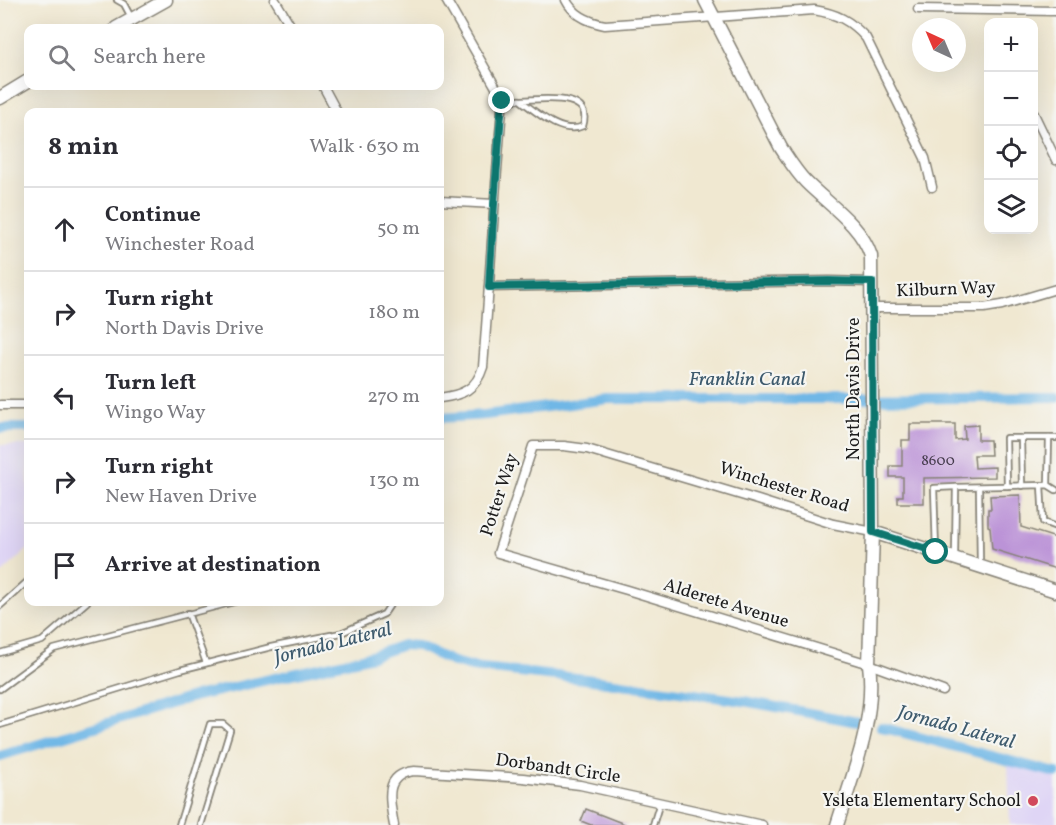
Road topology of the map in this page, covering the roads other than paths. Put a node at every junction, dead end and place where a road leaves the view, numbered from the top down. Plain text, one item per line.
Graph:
1 (117, 0) edge
2 (166, 0) edge
3 (275, 0) edge
4 (446, 0) edge
5 (566, 0) edge
6 (705, 0) edge
7 (918, 9) dead end
8 (996, 11) junction
9 (1056, 12) edge
10 (714, 18) junction
11 (996, 18) edge
12 (132, 19) junction
13 (123, 24) edge
14 (290, 24) edge
15 (24, 83) edge
16 (324, 90) edge
17 (0, 98) edge
18 (520, 100) junction
19 (502, 101) junction
20 (335, 108) edge
21 (1038, 122) edge
22 (1056, 160) edge
23 (932, 187) dead end
24 (444, 201) edge
25 (494, 204) junction
26 (872, 282) junction
27 (489, 287) junction
28 (1056, 289) edge
29 (872, 308) junction
30 (444, 397) edge
31 (0, 405) edge
32 (24, 405) edge
33 (1021, 438) junction
34 (1049, 438) junction
35 (1056, 438) edge
36 (533, 447) joint
37 (1044, 485) junction
38 (1006, 486) junction
39 (1022, 486) junction
40 (956, 487) junction
41 (979, 487) junction
42 (1056, 490) edge
43 (1056, 526) edge
44 (873, 532) junction
45 (936, 552) junction
46 (498, 553) joint
47 (955, 559) junction
48 (980, 567) junction
49 (24, 584) edge
50 (1056, 591) edge
51 (0, 606) edge
52 (82, 606) edge
53 (217, 606) edge
54 (389, 606) edge
55 (188, 613) junction
56 (42, 641) junction
57 (54, 649) junction
58 (0, 653) edge
59 (206, 663) junction
60 (869, 664) junction
61 (0, 689) edge
62 (943, 691) dead end
63 (0, 725) edge
64 (660, 802) junction
65 (179, 825) edge
66 (201, 825) edge
67 (394, 825) edge
68 (653, 825) edge
69 (762, 825) edge
70 (837, 825) edge

1 - 12 lane
2 - 12 street
3 - 14 street
4 - 19 street
5 - 10 street
6 - 10 street, North Davis Drive
7 - 8 street
8 - 9 street
8 - 11 street
10 - 23 street
10 - 26 street, North Davis Drive
12 - 13 street
15 - 17 street
16 - 20 street
18 - 18 lane
18 - 19 lane
19 - 25 street
21 - 22 street
24 - 25 street
25 - 27 street
26 - 27 street
26 - 29 street, North Davis Drive
27 - 30 street
28 - 29 street, Kilburn Way
29 - 44 street, North Davis Drive
31 - 32 street
33 - 34 lane
33 - 38 lane
33 - 39 lane
34 - 35 lane
34 - 37 lane
36 - 44 street, Winchester Road
36 - 46 street, Potter Way
37 - 39 lane
37 - 42 lane
37 - 43 lane
38 - 39 lane
38 - 41 lane
40 - 41 lane
40 - 45 lane
40 - 47 lane
41 - 48 lane
44 - 45 street, Winchester Road
44 - 60 street, North Davis Drive
45 - 47 street, Winchester Road
46 - 60 street, Alderete Avenue
47 - 48 street, Winchester Road
48 - 50 street, Winchester Road
49 - 51 lane
52 - 56 lane
53 - 55 lane
54 - 59 lane
55 - 57 lane
55 - 59 lane
56 - 57 lane
56 - 58 lane
57 - 61 lane
59 - 63 lane
60 - 62 street, Alderete Avenue
60 - 70 street, North Davis Drive
64 - 67 street, Dorbandt Circle
64 - 68 lane
64 - 69 street, Dorbandt Circle
65 - 66 lane

